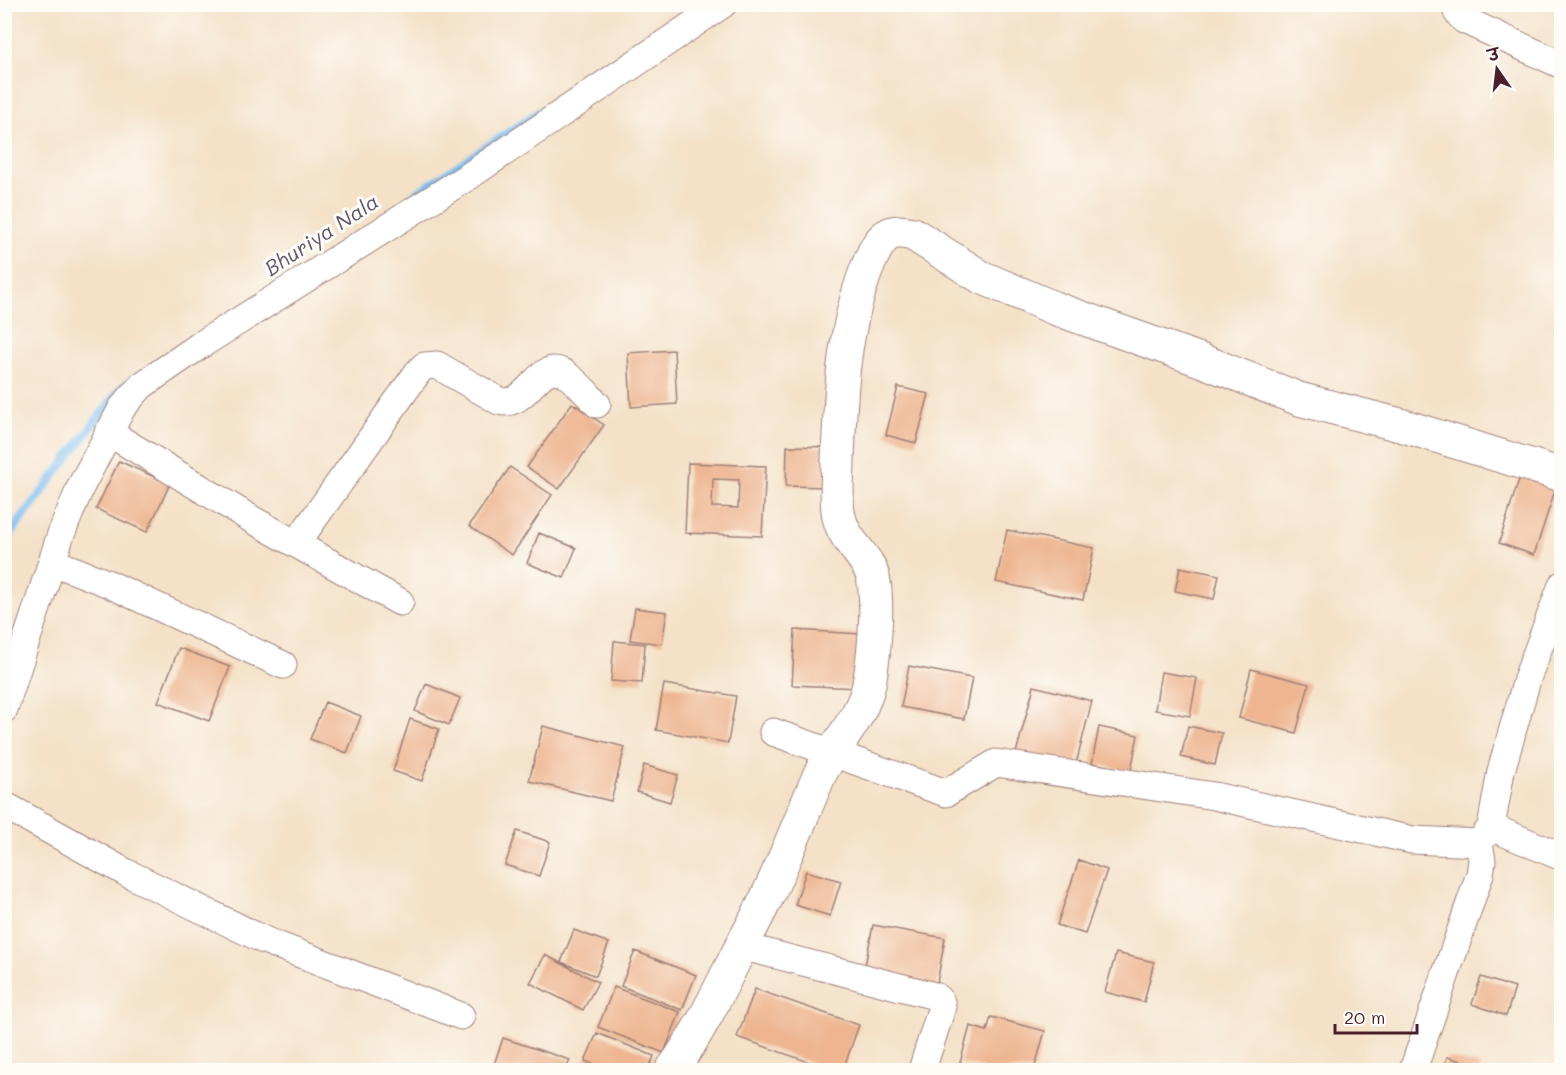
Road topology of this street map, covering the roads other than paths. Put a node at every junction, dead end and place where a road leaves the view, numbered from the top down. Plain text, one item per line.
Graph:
1 (723, 4) edge
2 (1456, 4) edge
3 (1562, 65) edge
4 (597, 404) dead end
5 (108, 432) junction
6 (1562, 475) edge
7 (296, 544) junction
8 (52, 562) junction
9 (1562, 585) edge
10 (400, 602) dead end
11 (283, 665) dead end
12 (4, 709) edge
13 (773, 732) dead end
14 (832, 753) junction
15 (4, 805) edge
16 (1485, 835) junction
17 (1562, 857) edge
18 (741, 946) junction
19 (461, 1016) dead end
20 (672, 1071) edge
21 (922, 1071) edge
22 (1413, 1071) edge

1 - 5 street
2 - 3 street
4 - 7 street
5 - 7 street
5 - 8 street
6 - 14 street
7 - 10 street
8 - 11 street
8 - 12 street
9 - 16 street
13 - 14 street
14 - 16 street
14 - 18 street
15 - 19 street
16 - 17 street
16 - 22 street
18 - 20 street
18 - 21 street

